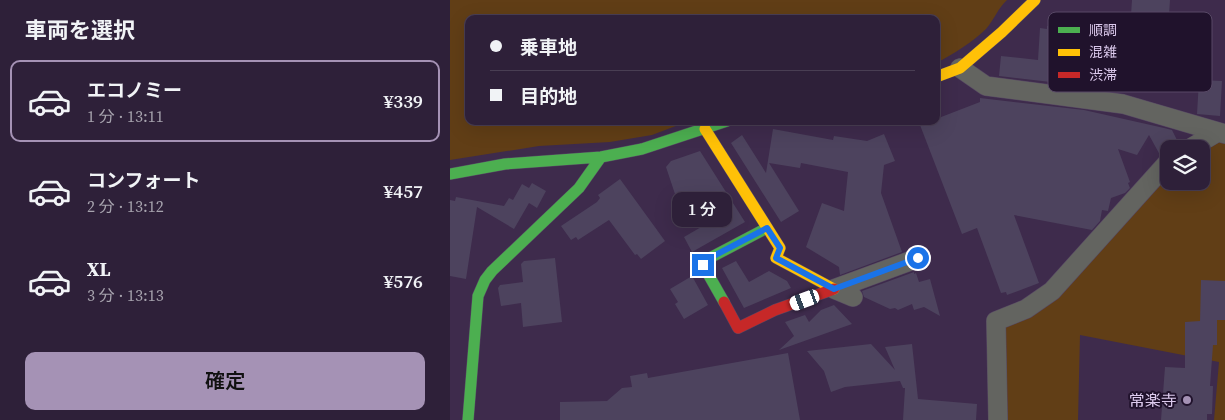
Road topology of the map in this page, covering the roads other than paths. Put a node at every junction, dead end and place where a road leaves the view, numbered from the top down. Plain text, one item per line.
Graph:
1 (1035, 0) edge
2 (960, 68) junction
3 (940, 76) edge
4 (717, 125) edge
5 (705, 130) junction
6 (1221, 133) edge
7 (1207, 140) edge
8 (601, 157) junction
9 (1160, 171) edge
10 (450, 174) edge
11 (767, 228) junction
12 (918, 258) dead end
13 (834, 289) junction
14 (853, 297) dead end
15 (468, 420) edge
16 (998, 420) edge

1 - 2 street
2 - 3 street
2 - 6 street
4 - 5 street
5 - 8 street
5 - 11 street
6 - 7 street
8 - 10 street
8 - 15 street
9 - 16 street
11 - 13 street
11 - 13 street
12 - 13 street
13 - 14 street

